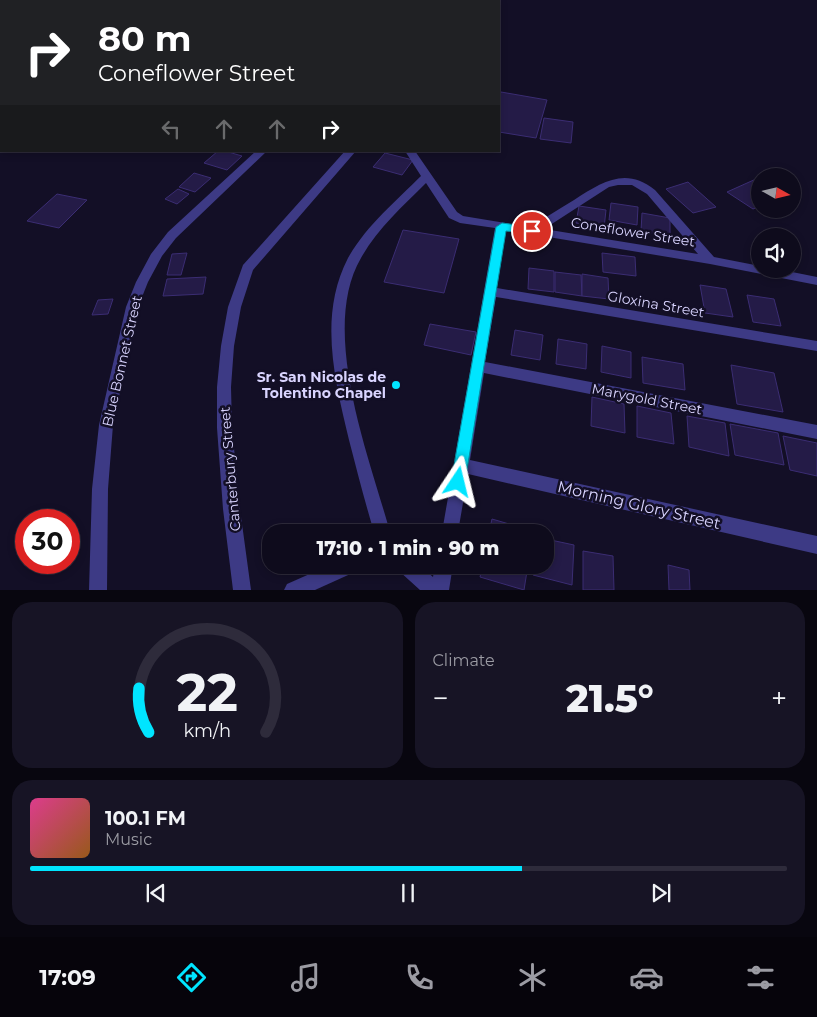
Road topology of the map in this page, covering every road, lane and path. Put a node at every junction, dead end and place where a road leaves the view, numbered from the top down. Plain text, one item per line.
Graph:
1 (261, 152) edge
2 (351, 152) edge
3 (411, 152) edge
4 (426, 176) junction
5 (502, 227) junction
6 (532, 231) junction
7 (710, 260) junction
8 (817, 281) edge
9 (490, 291) junction
10 (817, 346) edge
11 (478, 366) junction
12 (817, 432) edge
13 (461, 465) junction
14 (380, 524) edge
15 (451, 524) edge
16 (817, 545) edge
17 (330, 574) edge
18 (415, 574) edge
19 (443, 574) edge
20 (98, 590) edge
21 (242, 590) edge
22 (293, 590) edge
23 (434, 590) edge
24 (440, 590) edge

1 - 20 street, Blue Bonnet Street
2 - 21 street, Canterbury Street
3 - 4 street, Coneflower Street
4 - 5 street, Coneflower Street
4 - 14 street
5 - 6 street, Coneflower Street
5 - 9 street
6 - 7 street, Coneflower Street
6 - 7 street
7 - 8 street, Coneflower Street
9 - 10 street, Gloxina Street
9 - 11 street
11 - 12 street, Marygold Street
11 - 13 street
13 - 15 street
13 - 16 street, Morning Glory Street
17 - 22 street
18 - 23 street
19 - 24 street

